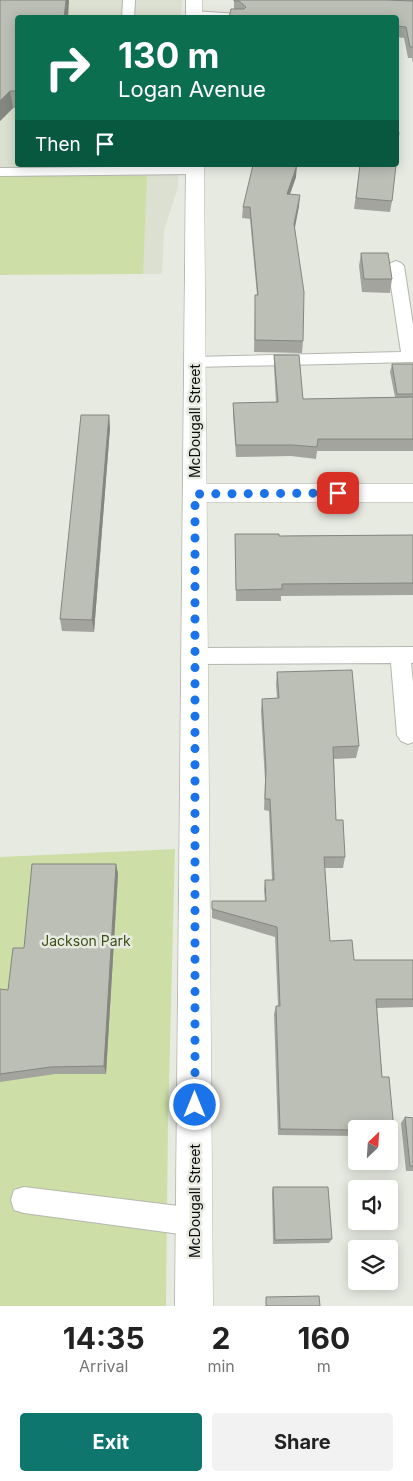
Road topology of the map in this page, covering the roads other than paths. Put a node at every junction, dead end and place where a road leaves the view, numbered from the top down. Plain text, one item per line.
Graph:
1 (129, 0) edge
2 (194, 11) edge
3 (128, 15) edge
4 (219, 15) edge
5 (117, 168) edge
6 (195, 168) edge
7 (0, 172) edge
8 (396, 266) dead end
9 (411, 357) edge
10 (194, 362) junction
11 (413, 493) edge
12 (195, 494) junction
13 (407, 655) edge
14 (195, 656) junction
15 (408, 735) dead end
16 (24, 1200) dead end
17 (195, 1222) junction
18 (194, 1306) edge

1 - 3 lane
2 - 4 lane
5 - 6 lane
5 - 7 lane
6 - 10 street, McDougall Street
8 - 9 lane
9 - 10 lane
10 - 12 street, McDougall Street
11 - 12 street
12 - 14 street, McDougall Street
13 - 14 lane
13 - 15 lane
14 - 17 street, McDougall Street
16 - 17 lane
17 - 18 street, McDougall Street

